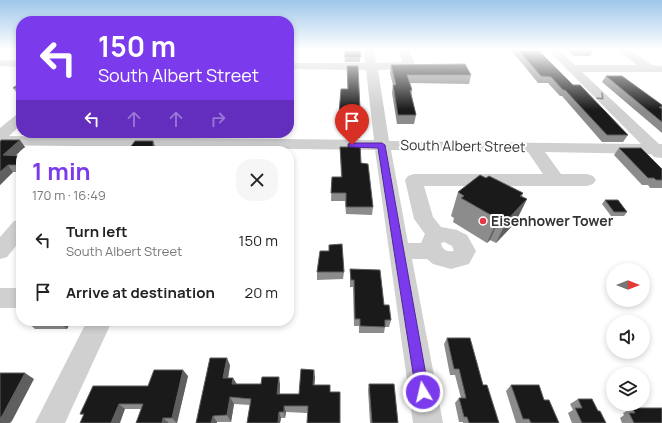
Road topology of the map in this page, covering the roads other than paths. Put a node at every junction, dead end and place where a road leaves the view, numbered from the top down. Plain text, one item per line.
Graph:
1 (371, 70) edge
2 (573, 70) edge
3 (650, 70) edge
4 (662, 79) edge
5 (16, 122) edge
6 (0, 136) edge
7 (0, 140) edge
8 (185, 142) edge
9 (382, 145) junction
10 (87, 146) edge
11 (533, 147) junction
12 (660, 151) edge
13 (387, 179) junction
14 (414, 180) junction
15 (555, 180) junction
16 (587, 180) dead end
17 (16, 232) edge
18 (0, 251) edge
19 (399, 251) junction
20 (0, 298) edge
21 (16, 298) edge
22 (98, 326) edge
23 (50, 423) edge
24 (428, 423) edge

1 - 9 street
2 -> 12 street
3 - 4 street
5 - 6 street
7 - 10 street, South Albert Street
8 - 9 street, South Albert Street
8 - 10 street, South Albert Street
9 - 11 street, South Albert Street
9 - 13 street
11 - 12 street, South Albert Street
11 - 15 street
13 - 14 street
13 - 19 street
14 - 15 street
14 - 19 street
15 - 16 street
17 - 18 street
19 - 24 street
20 - 21 street
22 - 23 street

